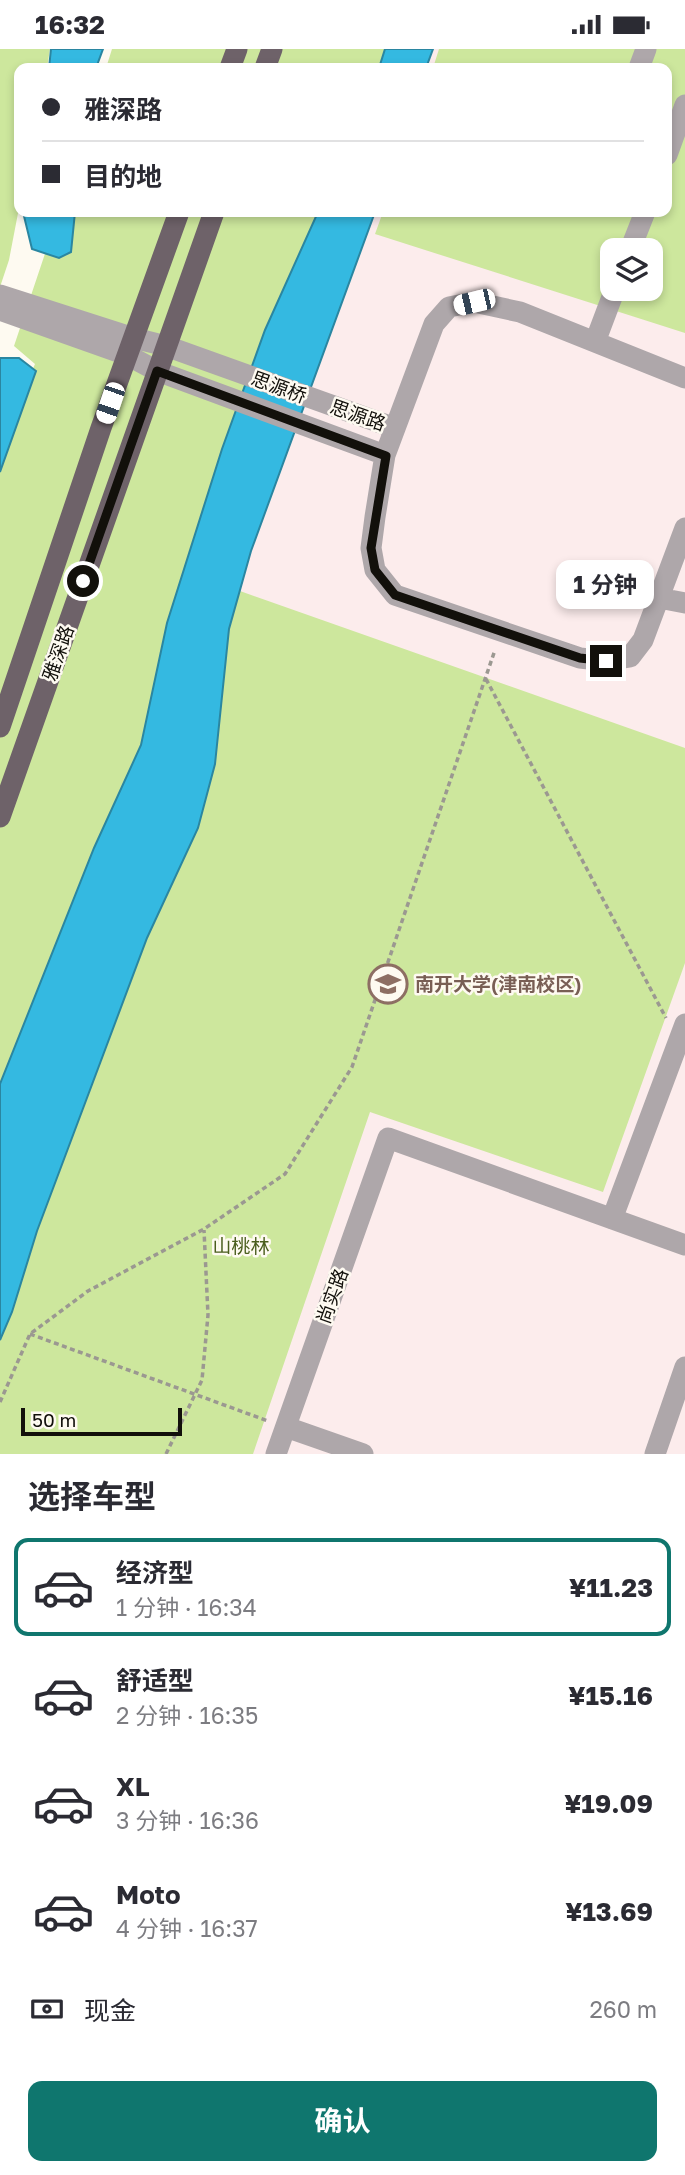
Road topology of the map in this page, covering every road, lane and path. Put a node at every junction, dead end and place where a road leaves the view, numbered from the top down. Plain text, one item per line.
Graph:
1 (685, 105) edge
2 (672, 124) edge
3 (177, 217) edge
4 (212, 217) edge
5 (643, 217) edge
6 (635, 238) edge
7 (0, 295) edge
8 (610, 301) edge
9 (0, 310) edge
10 (595, 342) junction
11 (130, 346) junction
12 (166, 346) junction
13 (157, 371) junction
14 (685, 378) edge
15 (321, 403) joint
16 (395, 428) junction
17 (312, 429) joint
18 (386, 456) junction
19 (685, 528) edge
20 (659, 597) junction
21 (685, 603) edge
22 (501, 632) junction
23 (485, 678) junction
24 (0, 727) edge
25 (0, 817) edge
26 (682, 1033) edge
27 (612, 1219) junction
28 (204, 1229) junction
29 (685, 1245) edge
30 (30, 1334) junction
31 (685, 1367) edge
32 (195, 1394) junction
33 (0, 1402) edge
34 (286, 1427) junction
35 (166, 1454) edge
36 (276, 1454) edge
37 (363, 1454) edge
38 (655, 1454) edge

1 - 2 street
3 - 11 main road, 雅深路
4 - 12 main road, 雅深路
5 - 6 street
7 - 11 street
8 - 10 street
9 - 11 street
10 - 14 street
10 - 16 street
11 - 12 street, 思源桥
11 - 13 street, 思源桥
11 - 24 main road, 雅深路
12 - 13 main road, 雅深路
12 - 15 street, 思源桥
13 - 17 street, 思源桥
13 - 25 main road, 雅深路
15 - 16 street, 思源路
16 - 18 street
17 - 18 street, 思源路
18 - 22 street
19 - 20 street
20 - 21 street
20 - 22 street
22 - 23 path
23 - 26 path
23 - 28 path
26 - 27 street
27 - 29 street
27 - 34 street, 尚实路
28 - 30 path
28 - 32 path
30 - 32 path
30 - 33 path
31 - 38 street
32 - 34 path
32 - 35 path
34 - 36 street, 尚实路
34 - 37 street

